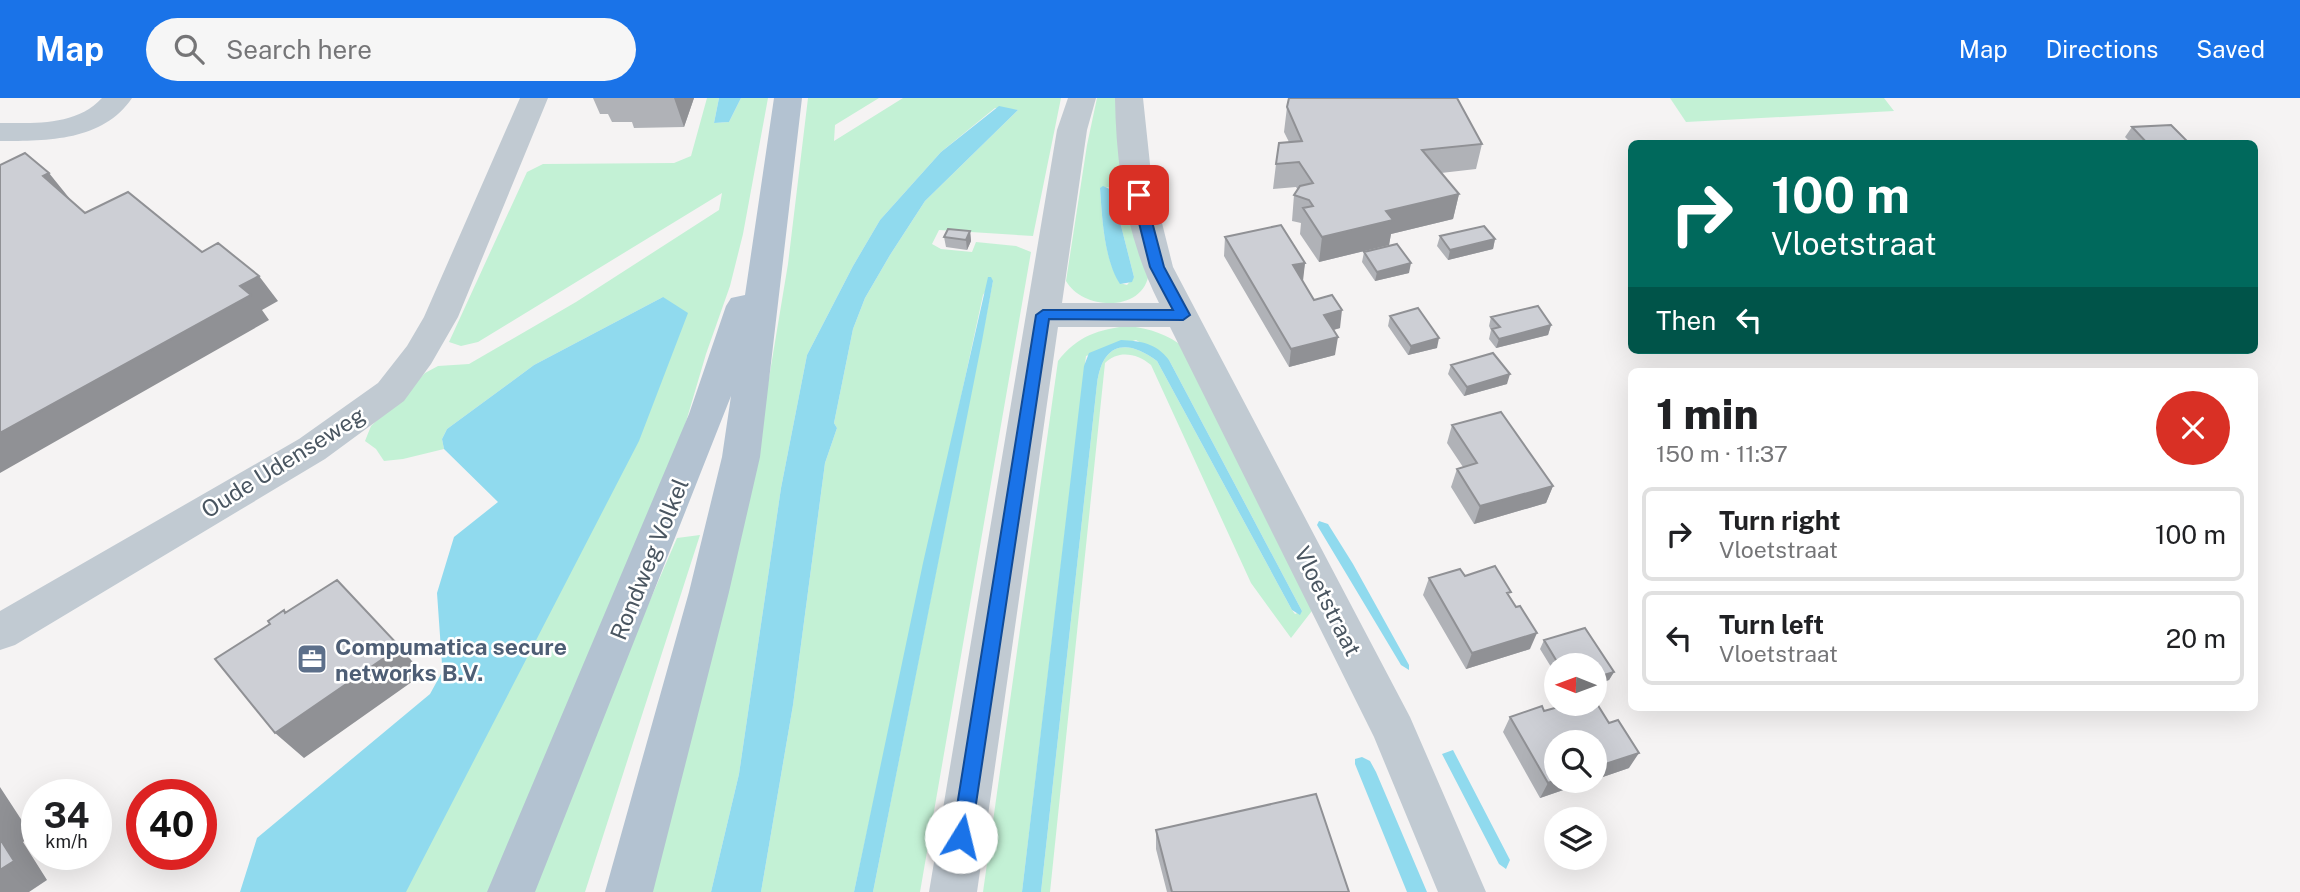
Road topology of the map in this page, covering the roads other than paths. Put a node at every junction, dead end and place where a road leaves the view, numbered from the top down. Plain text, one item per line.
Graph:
1 (118, 98) edge
2 (534, 98) edge
3 (788, 98) edge
4 (1082, 98) edge
5 (1129, 98) edge
6 (0, 132) edge
7 (771, 221) junction
8 (1043, 315) junction
9 (1183, 315) junction
10 (0, 632) edge
11 (511, 892) edge
12 (629, 892) edge
13 (953, 892) edge
14 (1462, 892) edge

1 - 6 street
2 - 10 street, Oude Udenseweg
3 - 7 main road, Rondweg Volkel
4 - 8 street
5 - 9 street, Vloetstraat
7 - 11 main road, Rondweg Volkel
7 - 12 main road, Rondweg Volkel
8 - 9 street
8 - 13 street
9 - 14 street, Vloetstraat

